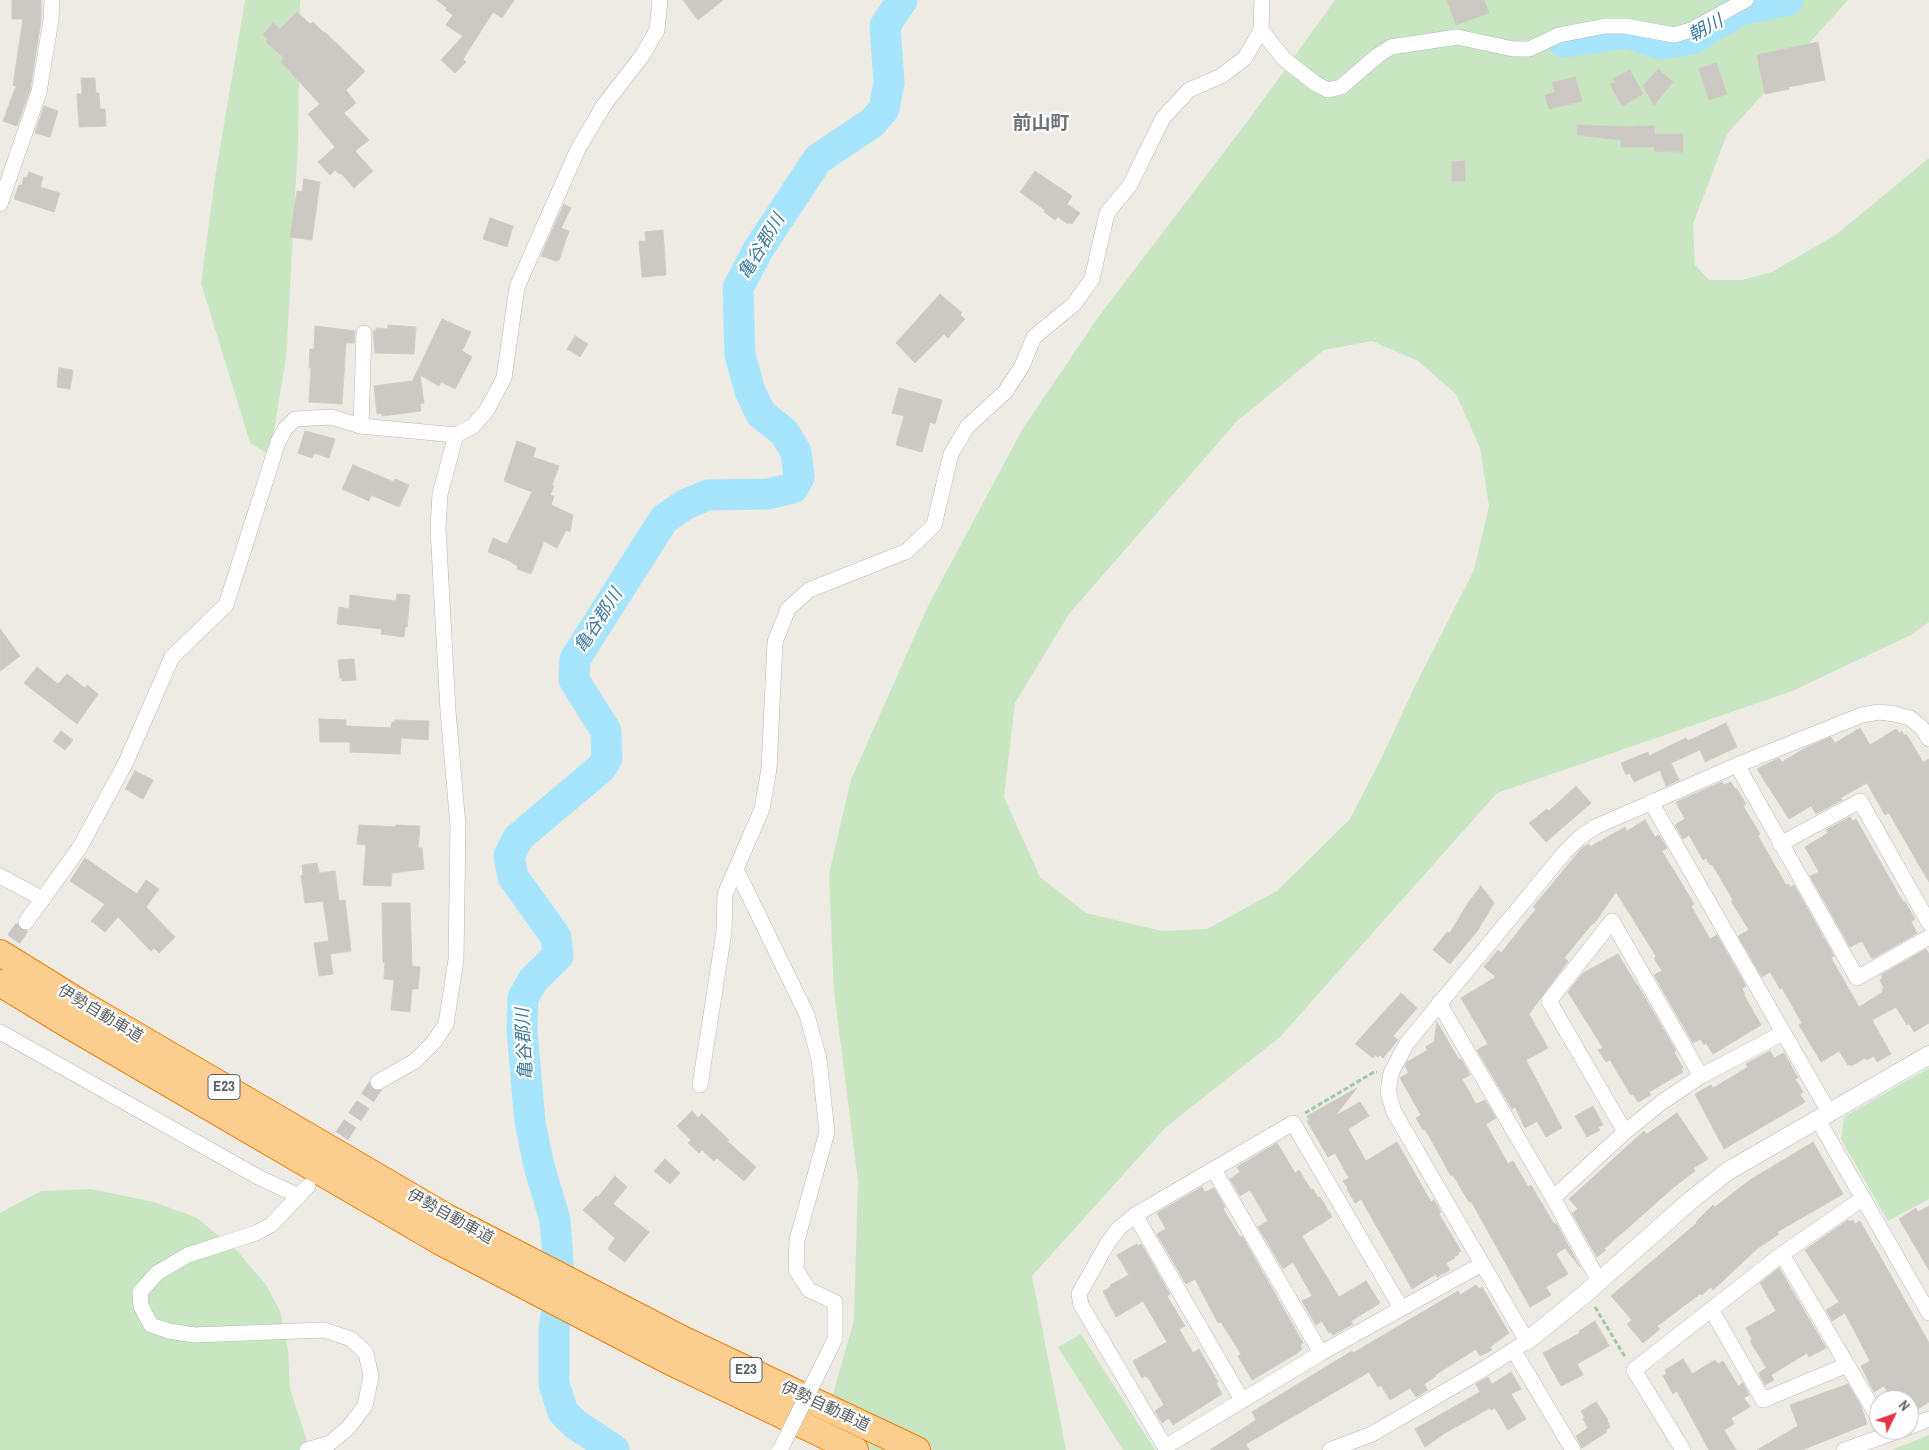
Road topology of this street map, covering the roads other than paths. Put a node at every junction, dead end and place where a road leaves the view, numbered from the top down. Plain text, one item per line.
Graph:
1 (52, 0) edge
2 (660, 0) edge
3 (1262, 0) edge
4 (1746, 0) edge
5 (1261, 30) junction
6 (0, 204) edge
7 (364, 333) dead end
8 (362, 426) junction
9 (456, 435) junction
10 (1929, 739) edge
11 (1737, 765) junction
12 (1651, 802) junction
13 (1780, 844) junction
14 (736, 869) junction
15 (0, 876) edge
16 (43, 899) junction
17 (26, 922) tunnel mouth
18 (1929, 923) edge
19 (1929, 937) edge
20 (0, 954) edge
21 (0, 983) edge
22 (1439, 1003) junction
23 (0, 1032) edge
24 (1783, 1033) junction
25 (1929, 1055) edge
26 (1702, 1076) junction
27 (378, 1082) tunnel mouth
28 (700, 1085) dead end
29 (1824, 1116) junction
30 (1625, 1132) junction
31 (1214, 1170) junction
32 (1553, 1198) junction
33 (1862, 1199) junction
34 (1135, 1215) junction
35 (444, 1230) junction
36 (1782, 1254) junction
37 (1482, 1264) junction
38 (1599, 1281) junction
39 (1401, 1308) junction
40 (1711, 1309) junction
41 (1929, 1313) edge
42 (1521, 1346) junction
43 (1321, 1353) junction
44 (1847, 1365) junction
45 (1242, 1400) junction
46 (1869, 1402) edge
47 (1872, 1440) edge
48 (1166, 1448) edge
49 (307, 1450) edge
50 (780, 1450) edge
51 (855, 1450) edge
52 (917, 1450) edge
53 (1330, 1450) edge
54 (1573, 1450) edge
55 (1683, 1450) edge
56 (1844, 1450) edge

1 - 6 street
2 - 9 street
3 - 5 street
4 - 5 street
5 - 14 street
7 - 8 street
8 - 9 street
8 - 16 street
9 - 27 street
10 - 11 street
11 - 12 street
11 - 13 street
12 - 22 street
12 - 24 street
13 - 18 street
13 - 19 street
14 - 28 street
14 - 50 street, bridge
15 - 16 street
16 - 17 street
20 - 35 highway, 伊勢自動車道 / E23
21 - 35 highway, 伊勢自動車道 / E23
22 - 32 street
22 - 37 street
23 - 49 street
24 - 26 street
24 - 29 street
25 - 29 street
26 - 30 street
26 - 30 street
29 - 33 street
29 - 38 street
30 - 32 street
31 - 34 street
31 - 39 street
31 - 43 street
32 - 38 street
33 - 36 street
33 - 41 street
34 - 45 street
34 - 48 street
35 - 51 highway, 伊勢自動車道 / E23
35 - 52 highway, 伊勢自動車道 / E23
36 - 40 street
36 - 44 street
37 - 39 street
37 - 42 street
38 - 42 street
39 - 43 street
40 - 44 street
40 - 55 street
42 - 53 street
42 - 54 street
43 - 45 street
44 - 46 street
45 - 48 street
47 - 56 street

